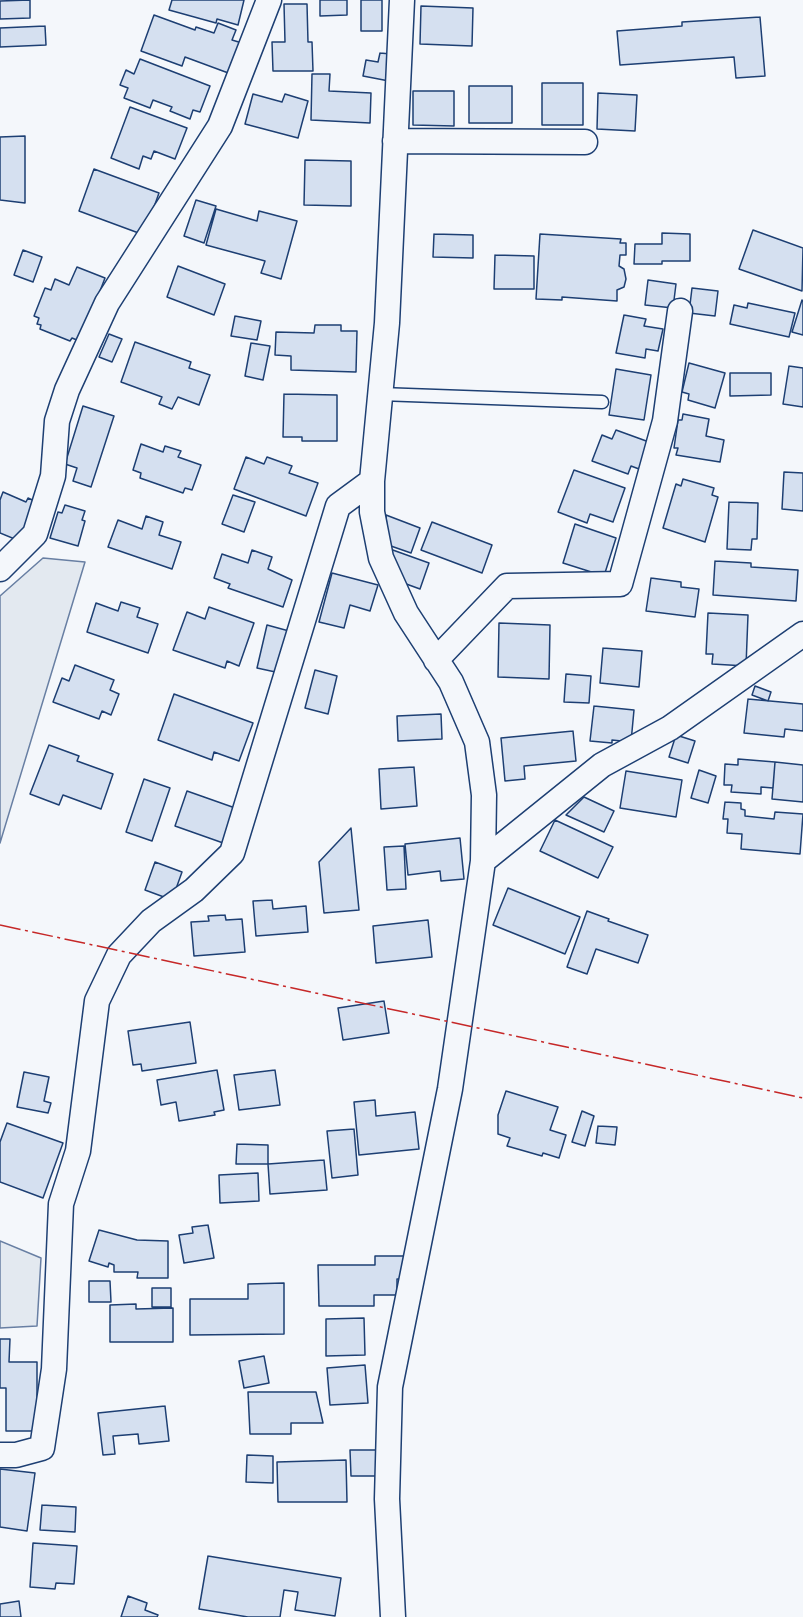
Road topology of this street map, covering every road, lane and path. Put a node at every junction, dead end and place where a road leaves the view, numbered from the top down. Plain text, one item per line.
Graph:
1 (269, 0) edge
2 (402, 0) edge
3 (396, 141) junction
4 (585, 142) dead end
5 (680, 311) dead end
6 (380, 394) junction
7 (602, 402) dead end
8 (372, 481) junction
9 (0, 569) edge
10 (803, 634) edge
11 (436, 660) junction
12 (483, 861) junction
13 (0, 1455) edge
14 (393, 1617) edge

1 - 9 street
2 - 3 street
3 - 4 street
3 - 6 street
5 - 11 street
6 - 7 lane
6 - 8 street
8 - 11 street
8 - 13 street
10 - 12 street
11 - 12 street
12 - 14 street

